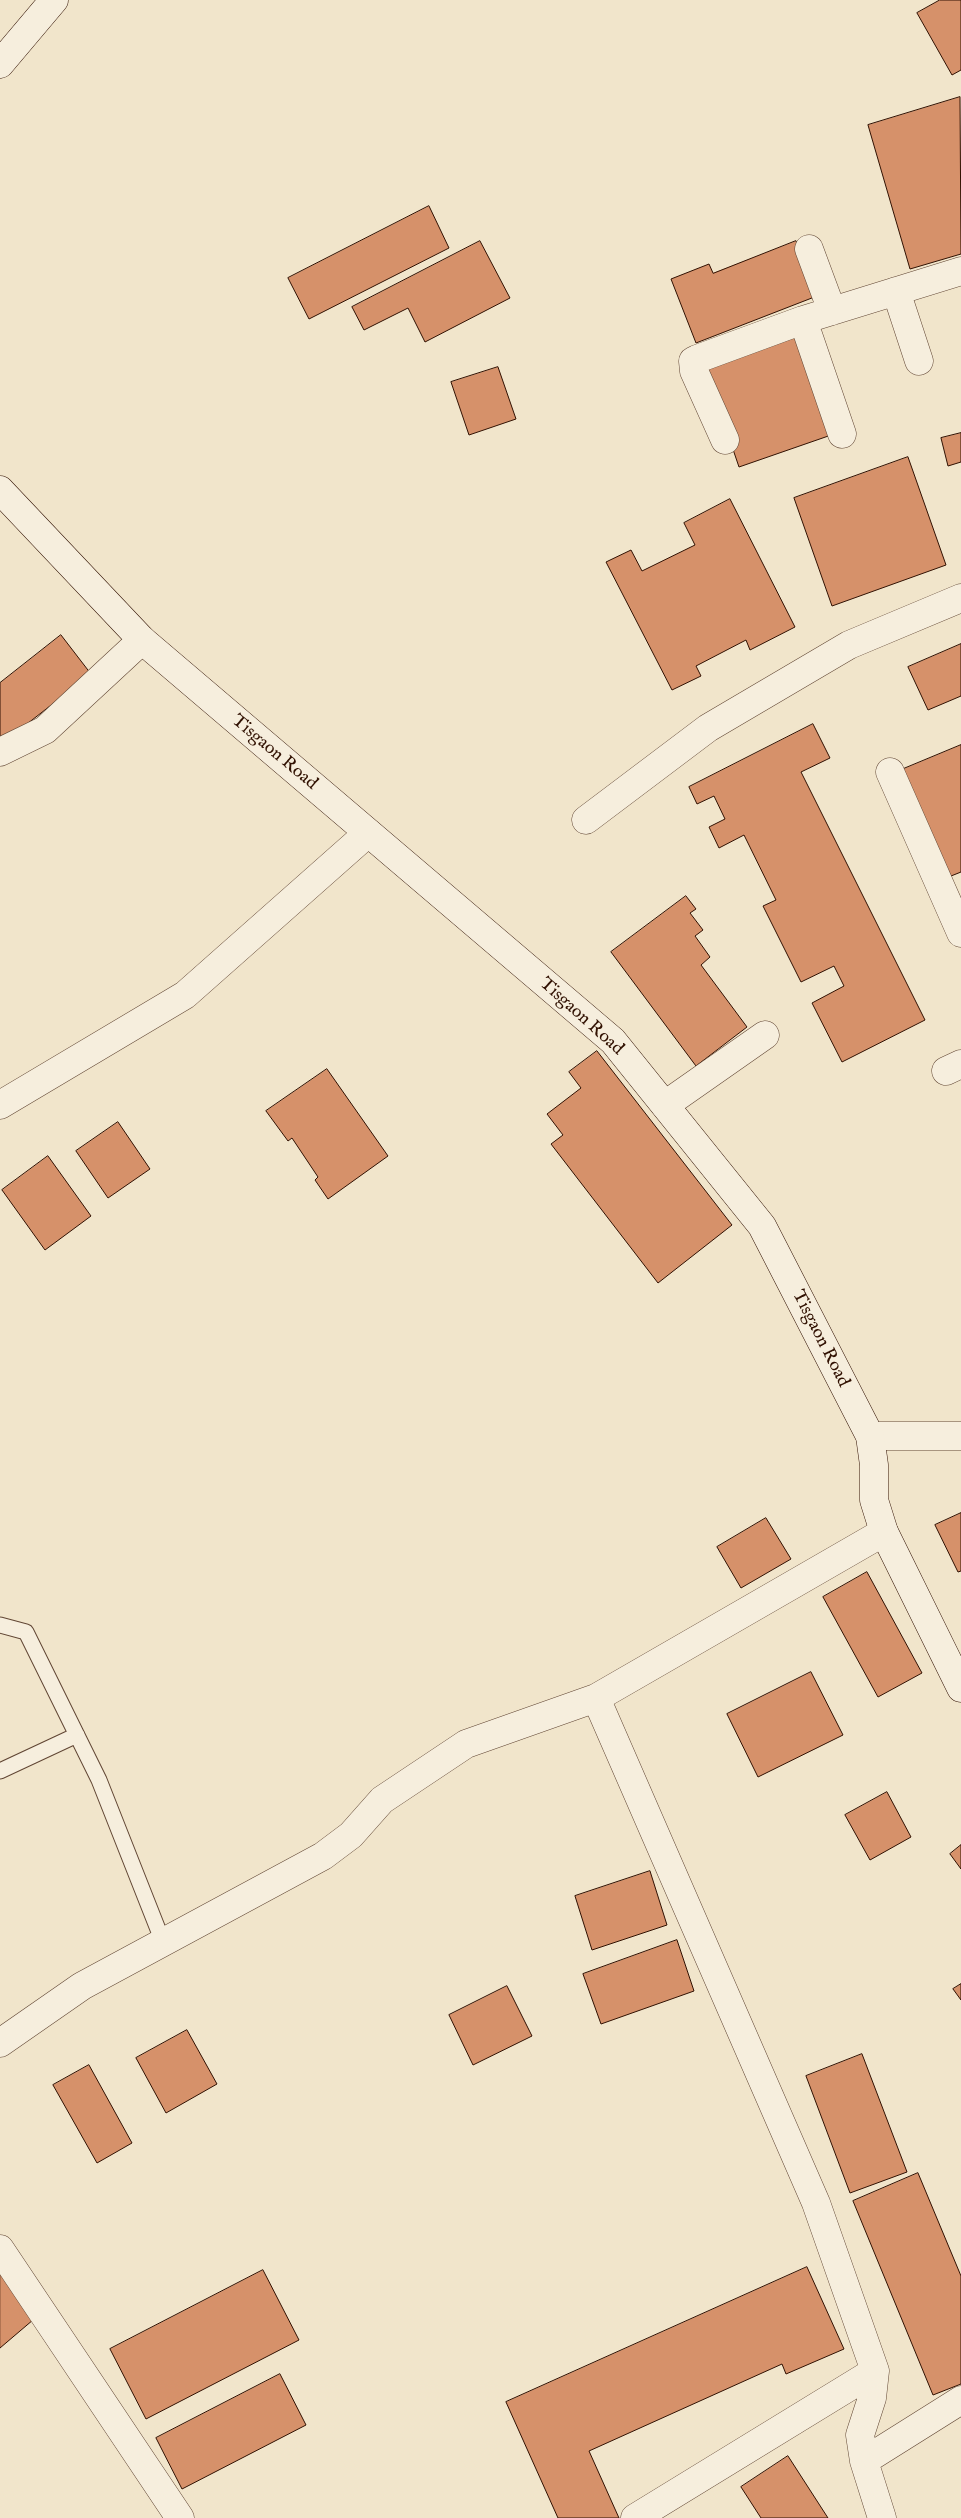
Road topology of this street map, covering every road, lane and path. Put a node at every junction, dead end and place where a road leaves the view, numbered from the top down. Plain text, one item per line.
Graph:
1 (54, 0) edge
2 (0, 64) edge
3 (809, 248) dead end
4 (961, 271) edge
5 (896, 291) junction
6 (832, 311) junction
7 (803, 320) junction
8 (919, 361) dead end
9 (842, 434) dead end
10 (726, 440) dead end
11 (0, 490) edge
12 (961, 598) edge
13 (142, 640) junction
14 (0, 752) edge
15 (890, 772) dead end
16 (586, 820) dead end
17 (368, 833) junction
18 (952, 891) edge
19 (961, 933) edge
20 (765, 1035) dead end
21 (0, 1105) edge
22 (665, 1105) junction
23 (870, 1436) junction
24 (961, 1436) edge
25 (884, 1532) junction
26 (0, 1625) edge
27 (961, 1688) edge
28 (596, 1698) junction
29 (77, 1735) junction
30 (0, 1771) edge
31 (163, 1942) junction
32 (0, 2043) edge
33 (0, 2250) edge
34 (874, 2371) junction
35 (961, 2400) edge
36 (864, 2461) junction
37 (180, 2518) edge
38 (635, 2518) edge
39 (882, 2518) edge

1 - 2 street
3 - 6 street
4 - 5 street
5 - 6 street
5 - 8 street
6 - 7 street
7 - 9 street
7 - 10 street
11 - 13 street, Tisgaon Road
12 - 16 street
13 - 14 street
13 - 17 street, Tisgaon Road
15 - 18 street
17 - 21 street
17 - 22 street, Tisgaon Road
18 - 19 street
20 - 22 street
22 - 23 street, Tisgaon Road
23 - 24 street
23 - 25 street, Tisgaon Road
25 - 27 street, Tisgaon Road
25 - 28 street
26 - 29 lane
28 - 31 street
28 - 34 street
29 - 30 lane
29 - 31 lane
31 - 32 street
33 - 37 street
34 - 36 street
34 - 38 street
35 - 36 street
36 - 39 street

